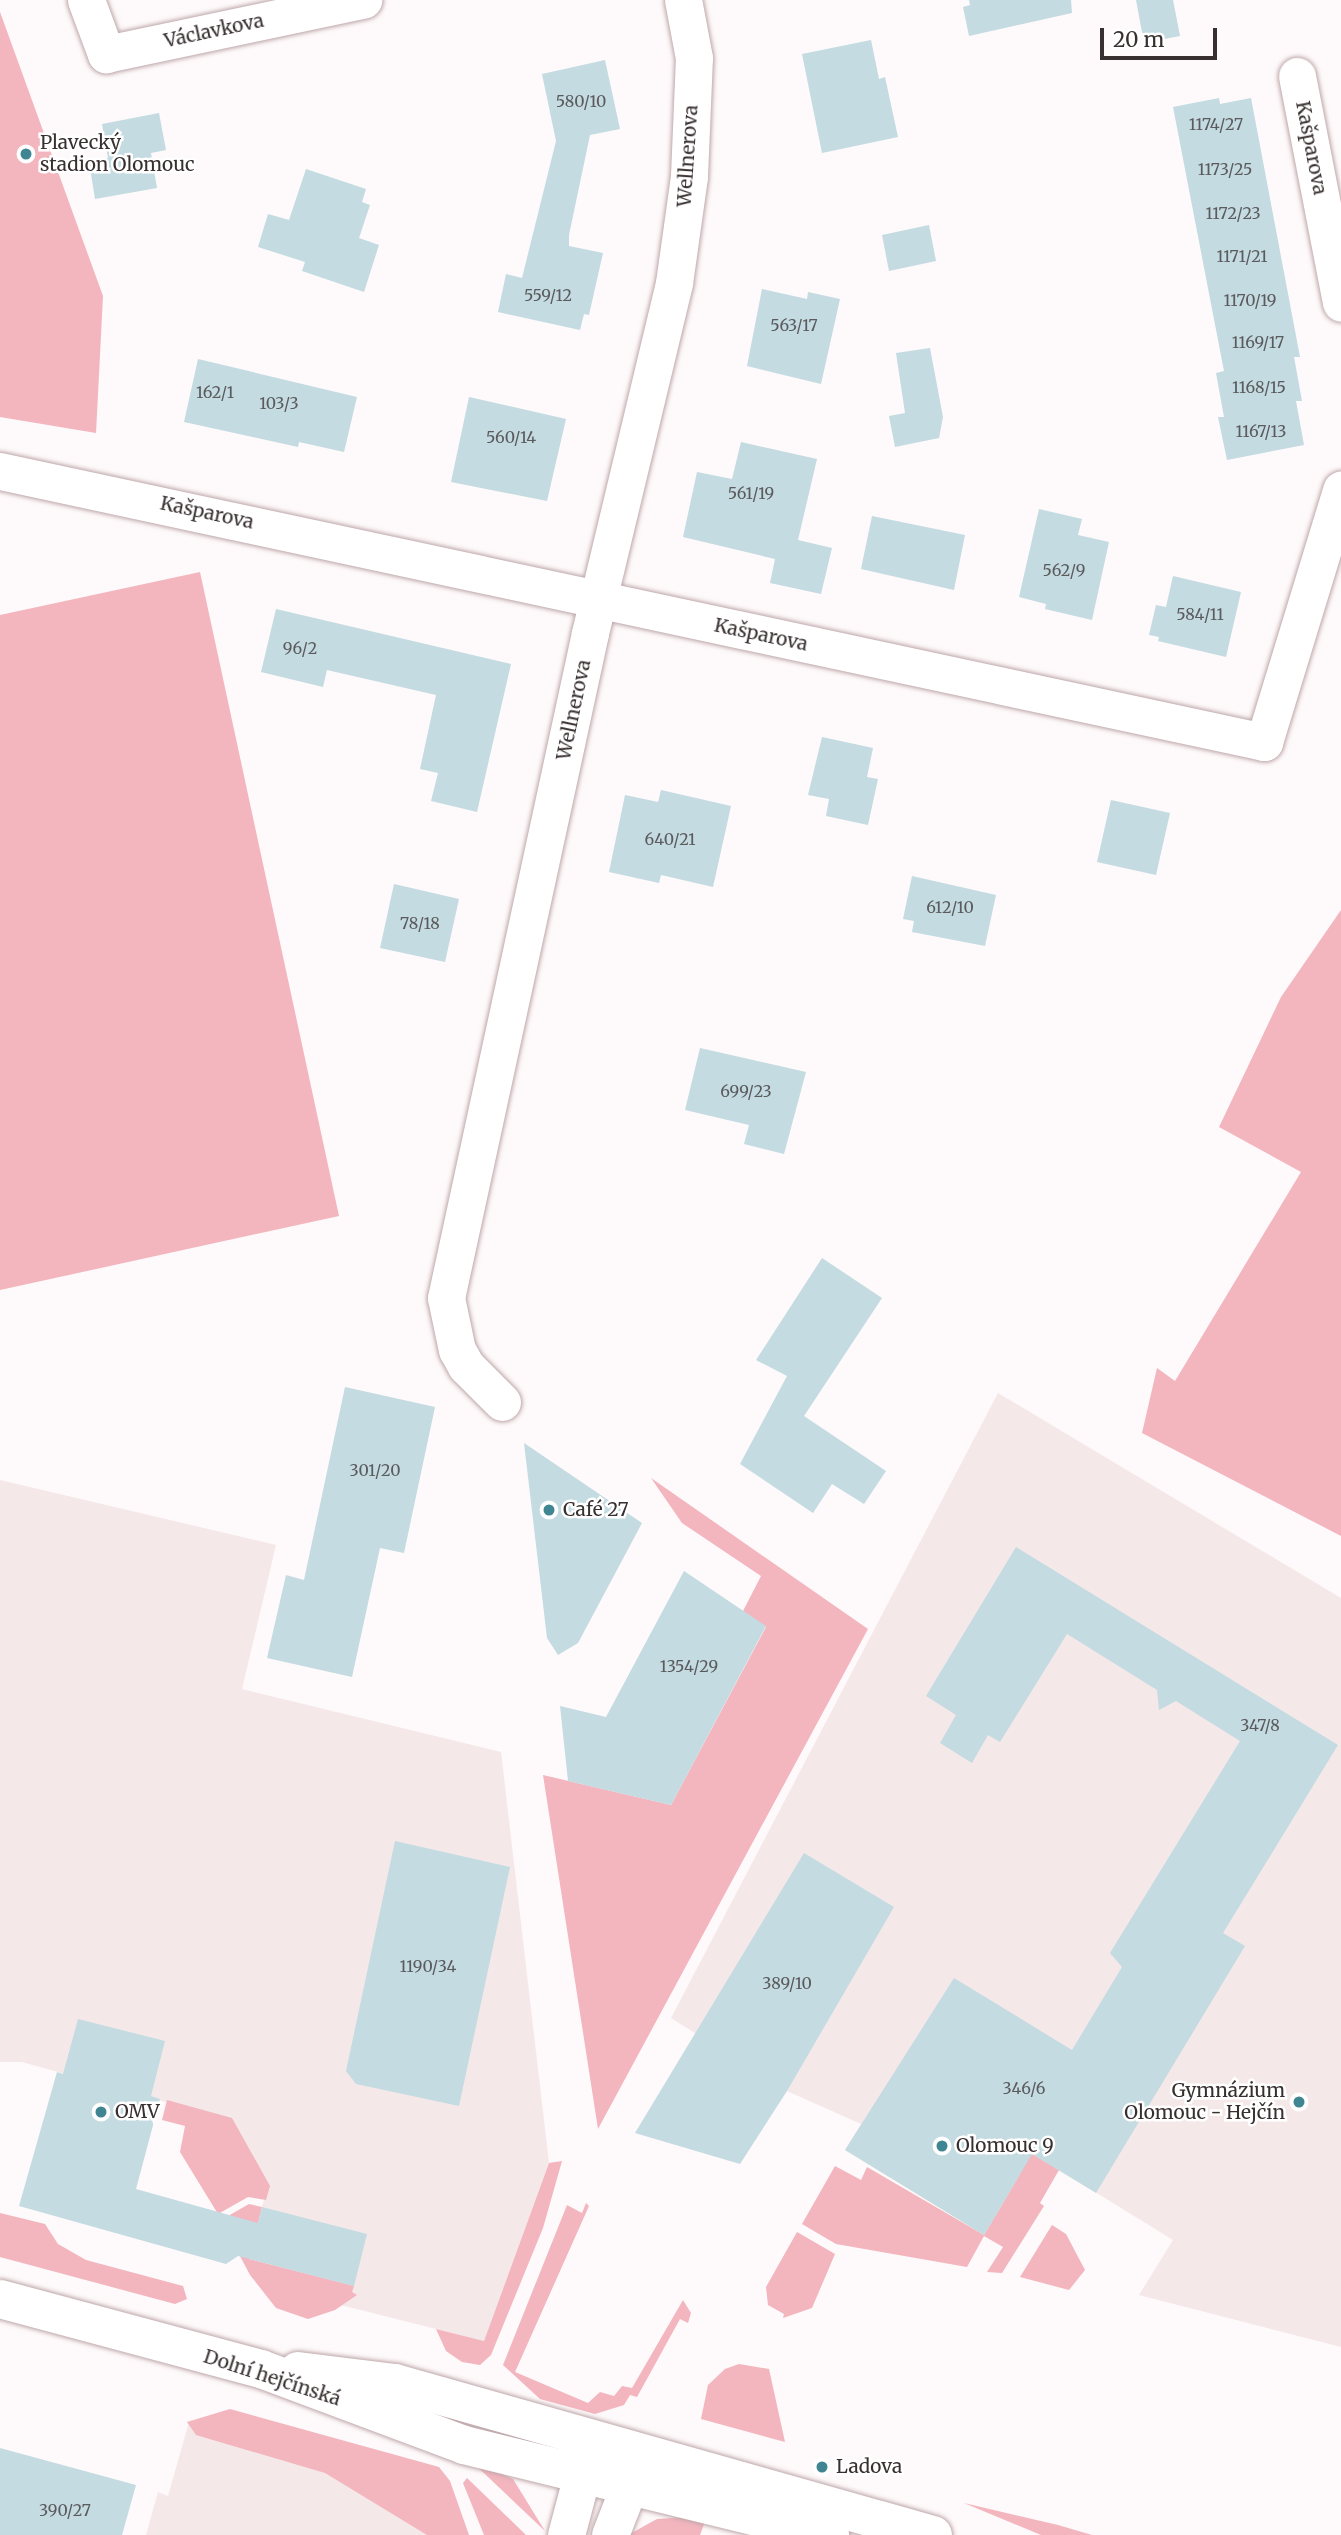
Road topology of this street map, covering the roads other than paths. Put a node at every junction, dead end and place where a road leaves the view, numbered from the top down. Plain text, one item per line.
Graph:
1 (86, 0) edge
2 (363, 0) edge
3 (682, 0) edge
4 (1297, 76) dead end
5 (1341, 303) edge
6 (0, 471) edge
7 (1341, 490) edge
8 (597, 600) junction
9 (502, 1402) dead end
10 (0, 2300) edge
11 (261, 2369) junction
12 (587, 2457) junction
13 (636, 2469) junction
14 (566, 2535) edge
15 (610, 2535) edge
16 (830, 2535) edge
17 (933, 2535) edge

1 - 2 street, Václavkova
3 - 8 street, Wellnerova
4 - 5 street, Kašparova
6 - 8 street, Kašparova
7 - 8 street, Kašparova
8 - 9 street, Wellnerova
10 - 11 main road, Dolní hejčínská
11 - 12 main road
11 - 12 main road, Dolní hejčínská
12 - 13 main road
12 - 14 street
13 - 15 street
13 - 16 main road
13 - 17 main road

